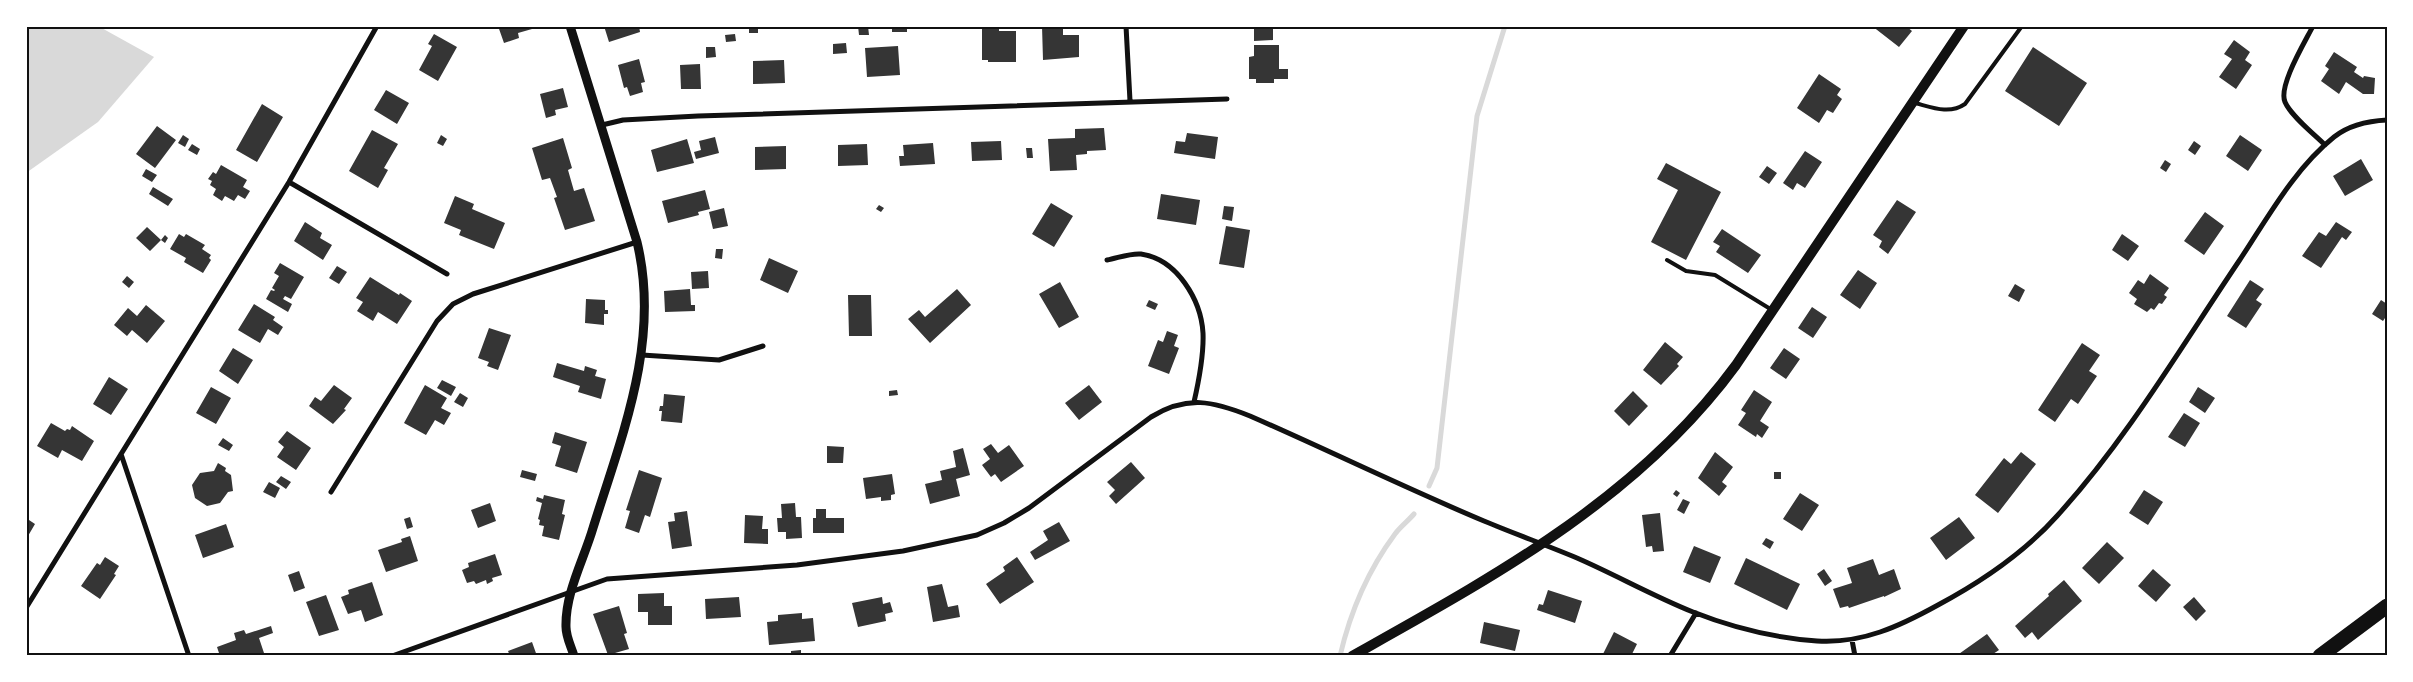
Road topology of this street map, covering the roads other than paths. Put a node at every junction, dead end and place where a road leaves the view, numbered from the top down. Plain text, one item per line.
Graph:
1 (377, 26) edge
2 (570, 26) edge
3 (1126, 26) edge
4 (1964, 26) edge
5 (2022, 26) edge
6 (2312, 26) edge
7 (1228, 99) dead end
8 (1130, 101) junction
9 (1913, 103) junction
10 (2387, 120) edge
11 (602, 125) junction
12 (2325, 145) junction
13 (290, 182) junction
14 (637, 242) junction
15 (1107, 260) dead end
16 (1667, 260) dead end
17 (447, 274) dead end
18 (1774, 311) junction
19 (764, 346) dead end
20 (642, 356) junction
21 (1194, 402) junction
22 (122, 454) junction
23 (331, 492) dead end
24 (1544, 544) junction
25 (572, 590) junction
26 (2387, 606) edge
27 (26, 608) edge
28 (1696, 613) junction
29 (1852, 640) junction
30 (189, 656) edge
31 (392, 656) edge
32 (574, 656) edge
33 (1352, 656) edge
34 (1670, 656) edge
35 (1855, 656) edge
36 (2320, 656) edge

1 - 13 street
2 - 11 street
3 - 8 street
4 - 9 main road
5 - 9 lane
6 - 12 street
7 - 8 street
8 - 11 street
9 - 18 main road
10 - 12 street
11 - 14 street
12 - 29 street
13 - 17 street
13 - 22 street
14 - 20 street
14 - 23 street
15 - 21 street
16 - 18 lane
18 - 24 main road
19 - 20 street
20 - 25 street
21 - 24 street
21 - 25 street
22 - 27 street
22 - 30 street
24 - 28 street
24 - 33 main road
25 - 31 street
25 - 32 street
26 - 36 highway
28 - 29 street
28 - 34 street
29 - 35 street

